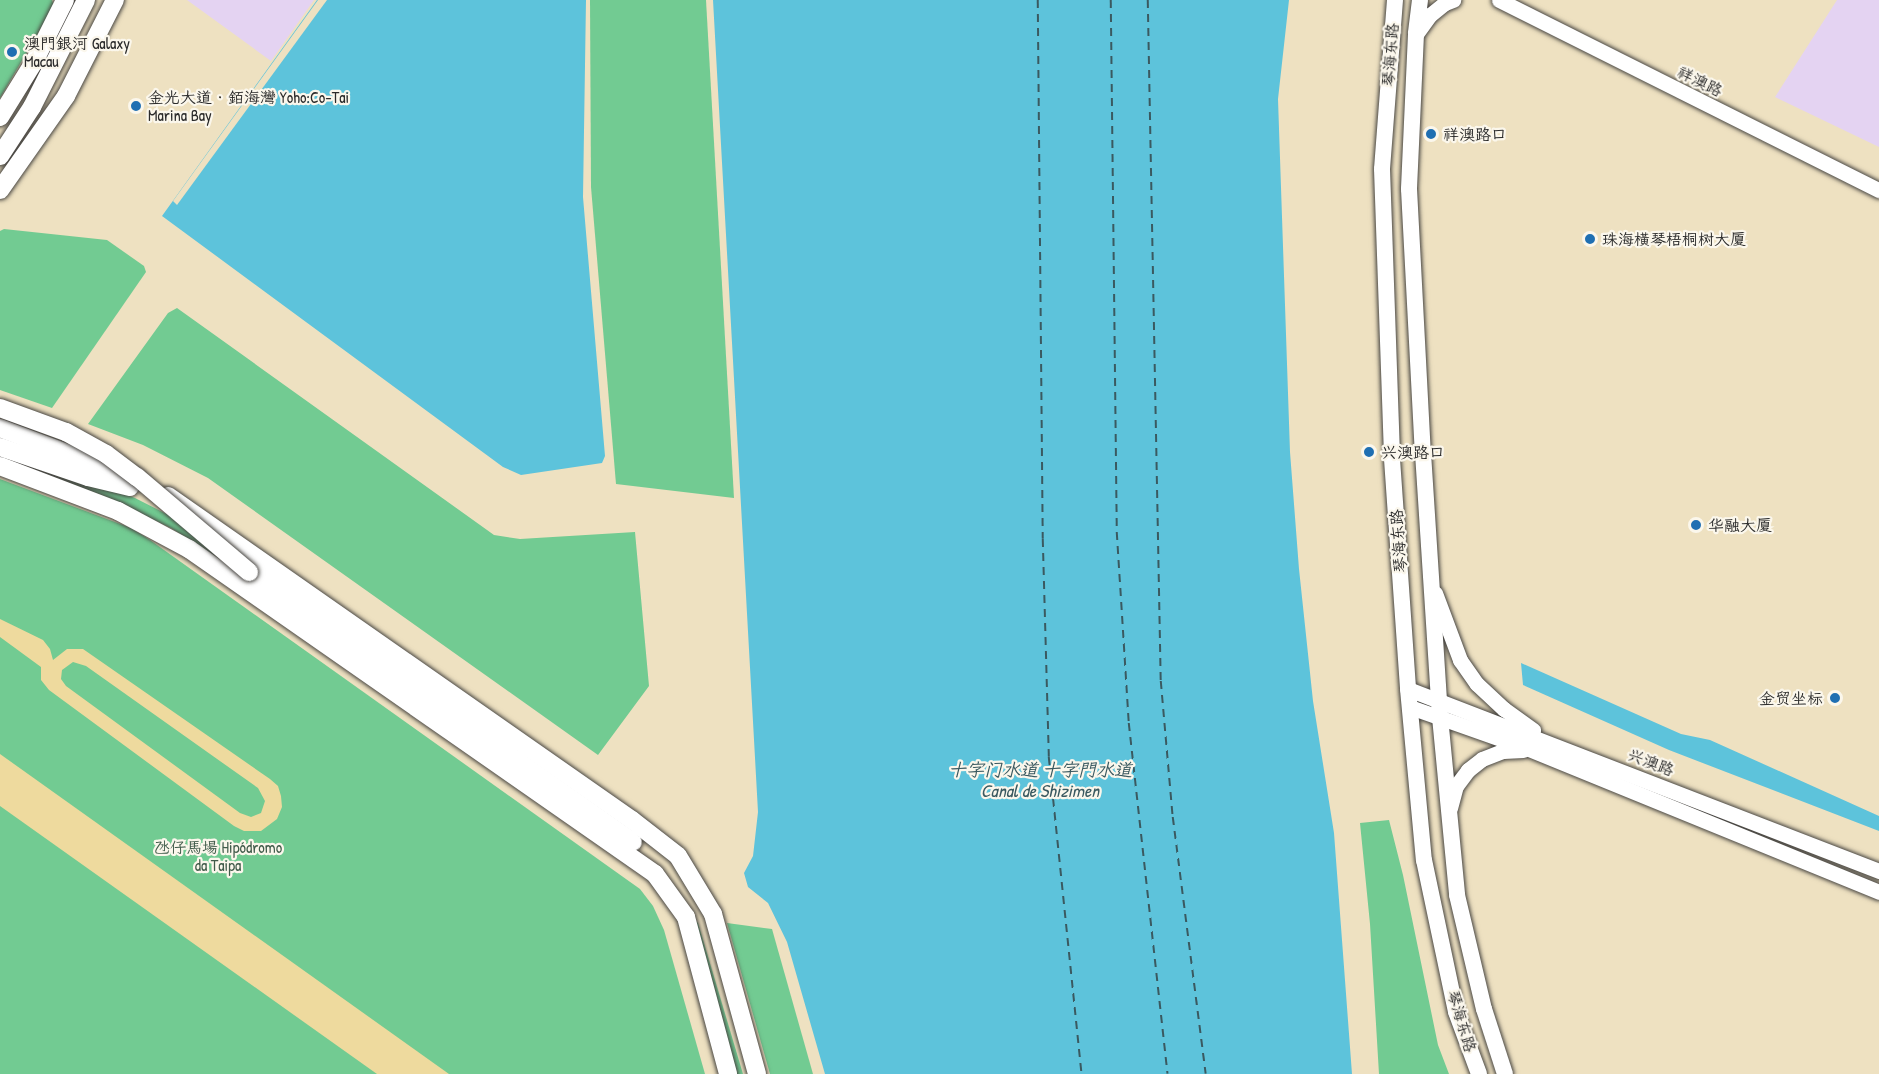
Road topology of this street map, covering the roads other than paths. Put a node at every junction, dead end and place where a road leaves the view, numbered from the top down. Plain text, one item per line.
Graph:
1 (64, 0) edge
2 (86, 0) edge
3 (115, 0) edge
4 (1395, 0) edge
5 (1420, 0) edge
6 (1453, 0) edge
7 (1487, 0) edge
8 (1502, 2) edge
9 (1416, 34) junction
10 (0, 117) edge
11 (0, 156) edge
12 (0, 190) edge
13 (1879, 190) edge
14 (0, 408) edge
15 (0, 428) edge
16 (0, 447) edge
17 (0, 465) edge
18 (240, 543) junction
19 (249, 572) junction
20 (1432, 584) junction
21 (1408, 689) junction
22 (1410, 707) junction
23 (1440, 709) junction
24 (1550, 742) junction
25 (1529, 749) junction
26 (1449, 810) junction
27 (1879, 871) edge
28 (1879, 892) edge
29 (686, 917) junction
30 (728, 1074) edge
31 (756, 1074) edge
32 (1479, 1074) edge
33 (1505, 1074) edge

1 - 10 main road
2 - 11 main road
3 - 12 main road
4 - 21 main road, 琴海东路
5 - 9 main road, 琴海东路
6 - 9 street
7 - 8 street, 祥澳路
8 - 13 street, 祥澳路
9 - 20 main road, 琴海东路
14 - 19 main road, bridge
15 - 18 main road
16 - 18 main road
17 - 19 main road, bridge
17 - 29 main road
18 - 31 main road
19 - 29 main road
20 - 23 main road, 琴海东路
20 - 24 street
21 - 22 main road, 琴海东路
21 - 23 street, 兴澳路
22 - 23 street, 兴澳路
22 - 32 main road, 琴海东路
23 - 24 street, 兴澳路
23 - 25 street, 兴澳路
23 - 26 main road, 琴海东路
24 - 27 street, 兴澳路
25 - 26 street
25 - 28 street, 兴澳路
26 - 33 main road, 琴海东路
29 - 30 main road

